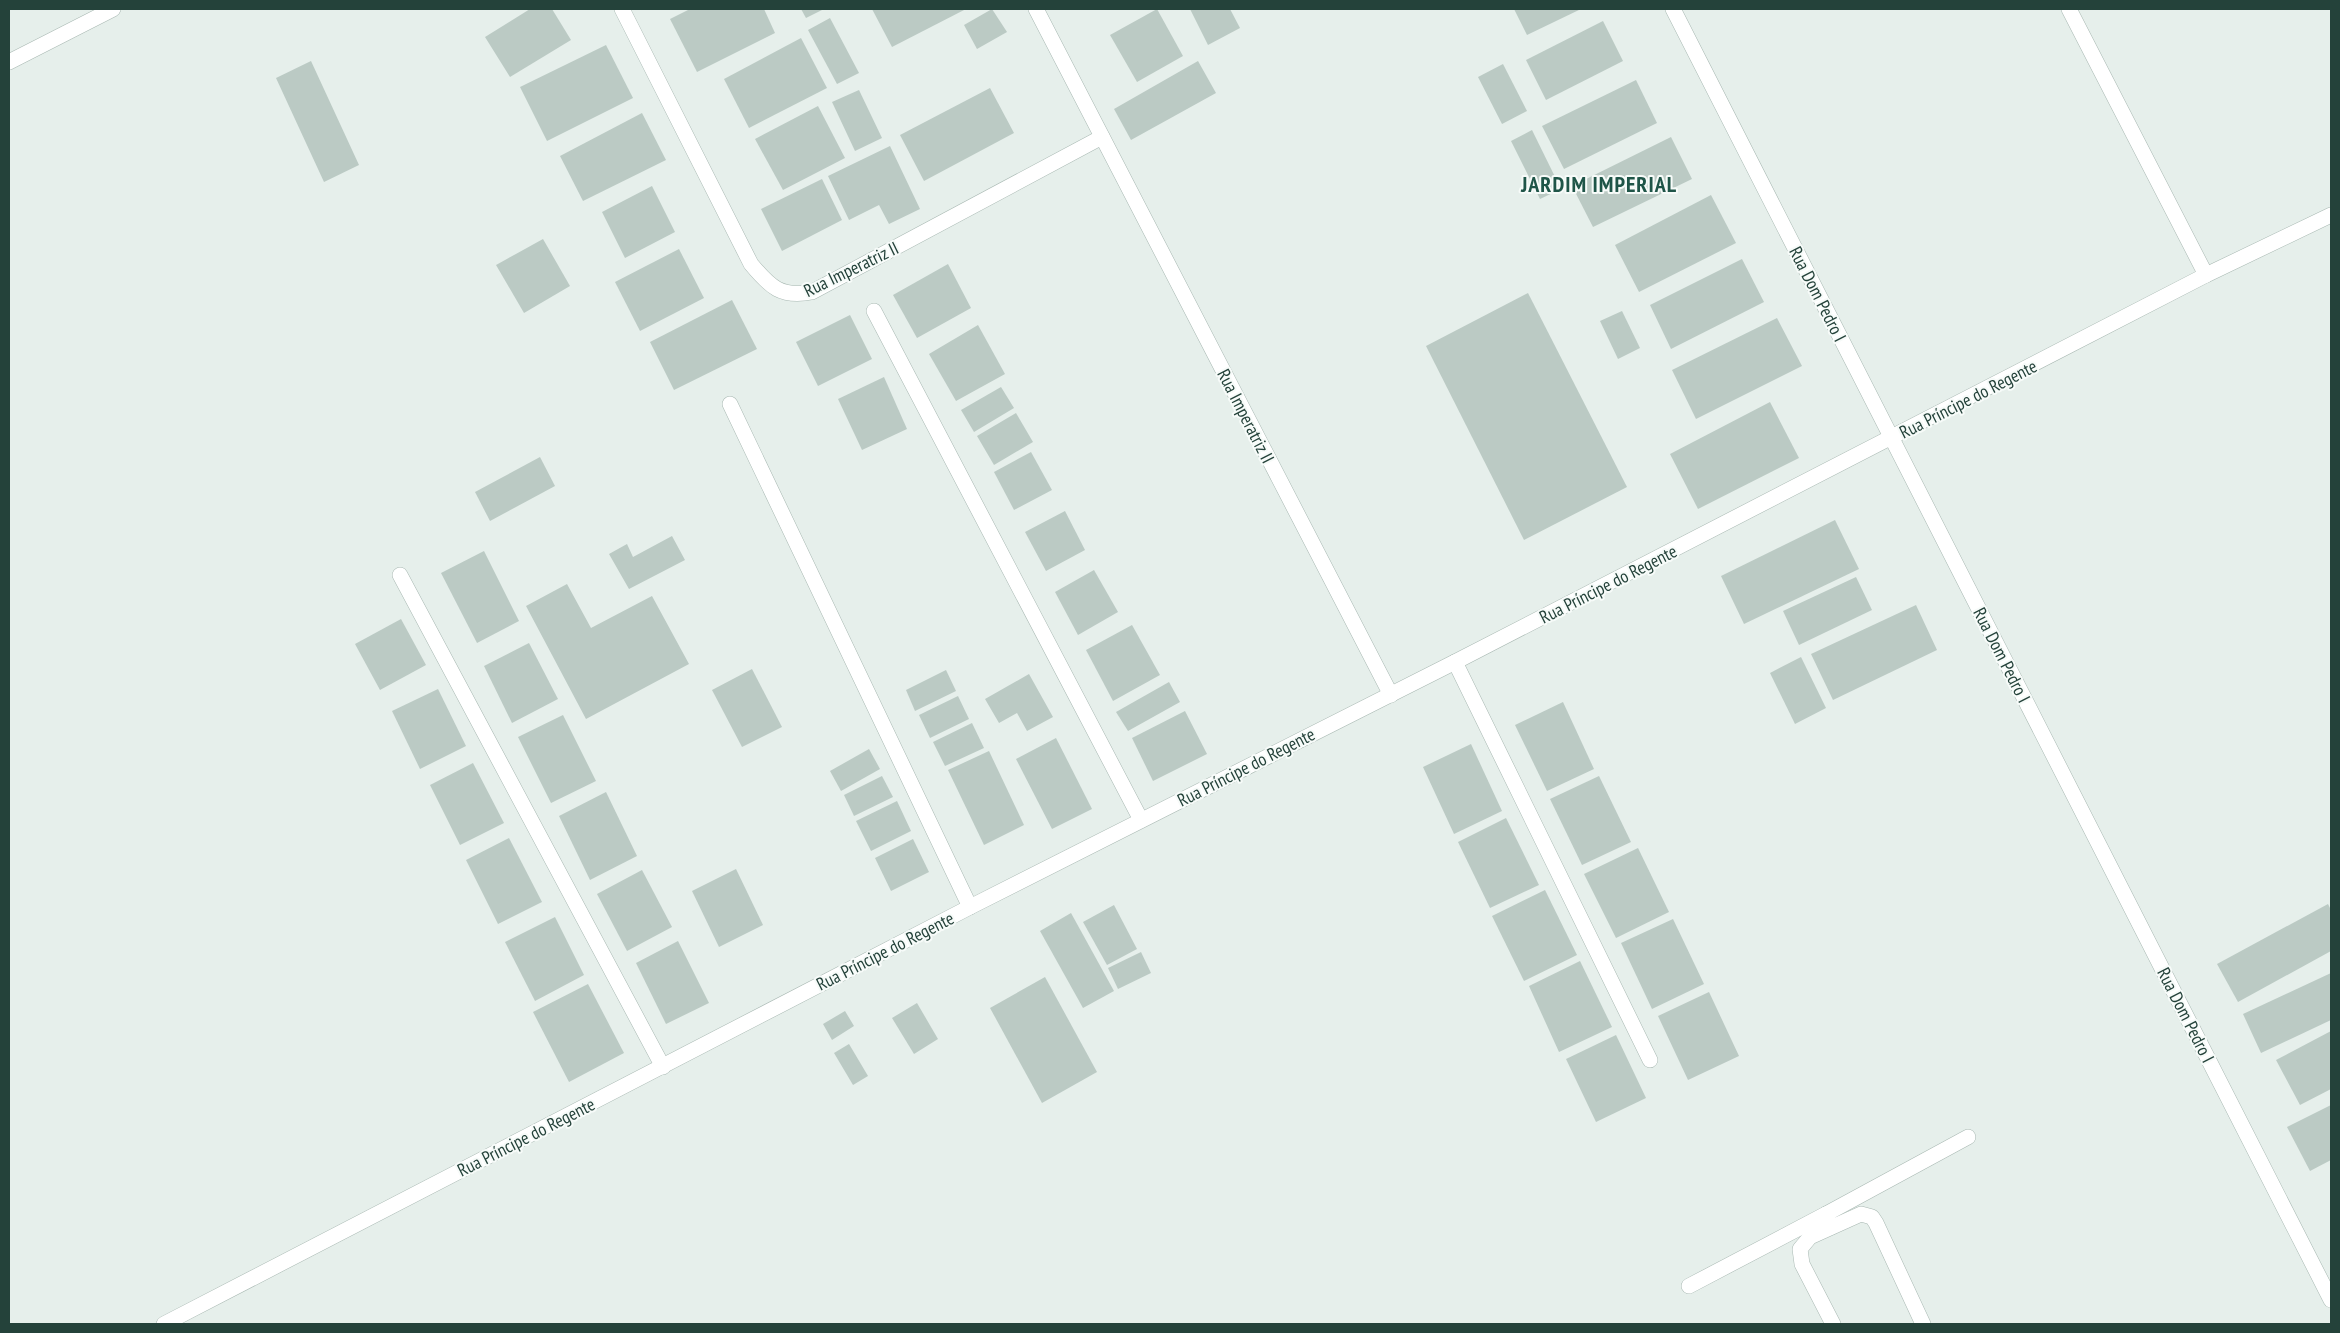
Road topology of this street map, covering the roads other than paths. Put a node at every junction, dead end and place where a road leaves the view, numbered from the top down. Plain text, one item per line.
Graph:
1 (113, 9) edge
2 (622, 9) edge
3 (1036, 9) edge
4 (1673, 9) edge
5 (2070, 9) edge
6 (9, 62) edge
7 (1102, 137) junction
8 (2331, 215) edge
9 (2206, 275) junction
10 (874, 311) dead end
11 (730, 404) dead end
12 (1892, 438) junction
13 (400, 575) dead end
14 (1455, 662) junction
15 (1391, 695) junction
16 (1141, 820) junction
17 (970, 907) junction
18 (1650, 1060) dead end
19 (663, 1067) junction
20 (1968, 1137) dead end
21 (1828, 1220) junction
22 (1689, 1286) dead end
23 (2331, 1300) edge
24 (164, 1324) edge
25 (1833, 1324) edge
26 (1923, 1324) edge

1 - 6 street
2 - 7 street, Rua Imperatriz II
3 - 7 street, Rua Imperatriz II
4 - 12 street, Rua Dom Pedro I
5 - 9 street
7 - 15 street, Rua Imperatriz II
8 - 9 street, Rua Príncipe do Regente
9 - 12 street, Rua Príncipe do Regente
10 - 16 street
11 - 17 street
12 - 14 street, Rua Príncipe do Regente
12 - 23 street, Rua Dom Pedro I
13 - 19 street
14 - 15 street, Rua Príncipe do Regente
14 - 18 street
15 - 16 street, Rua Príncipe do Regente
16 - 17 street, Rua Príncipe do Regente
17 - 19 street, Rua Príncipe do Regente
19 - 24 street, Rua Príncipe do Regente
20 - 21 street
21 - 22 street
21 - 25 street
21 - 26 street

